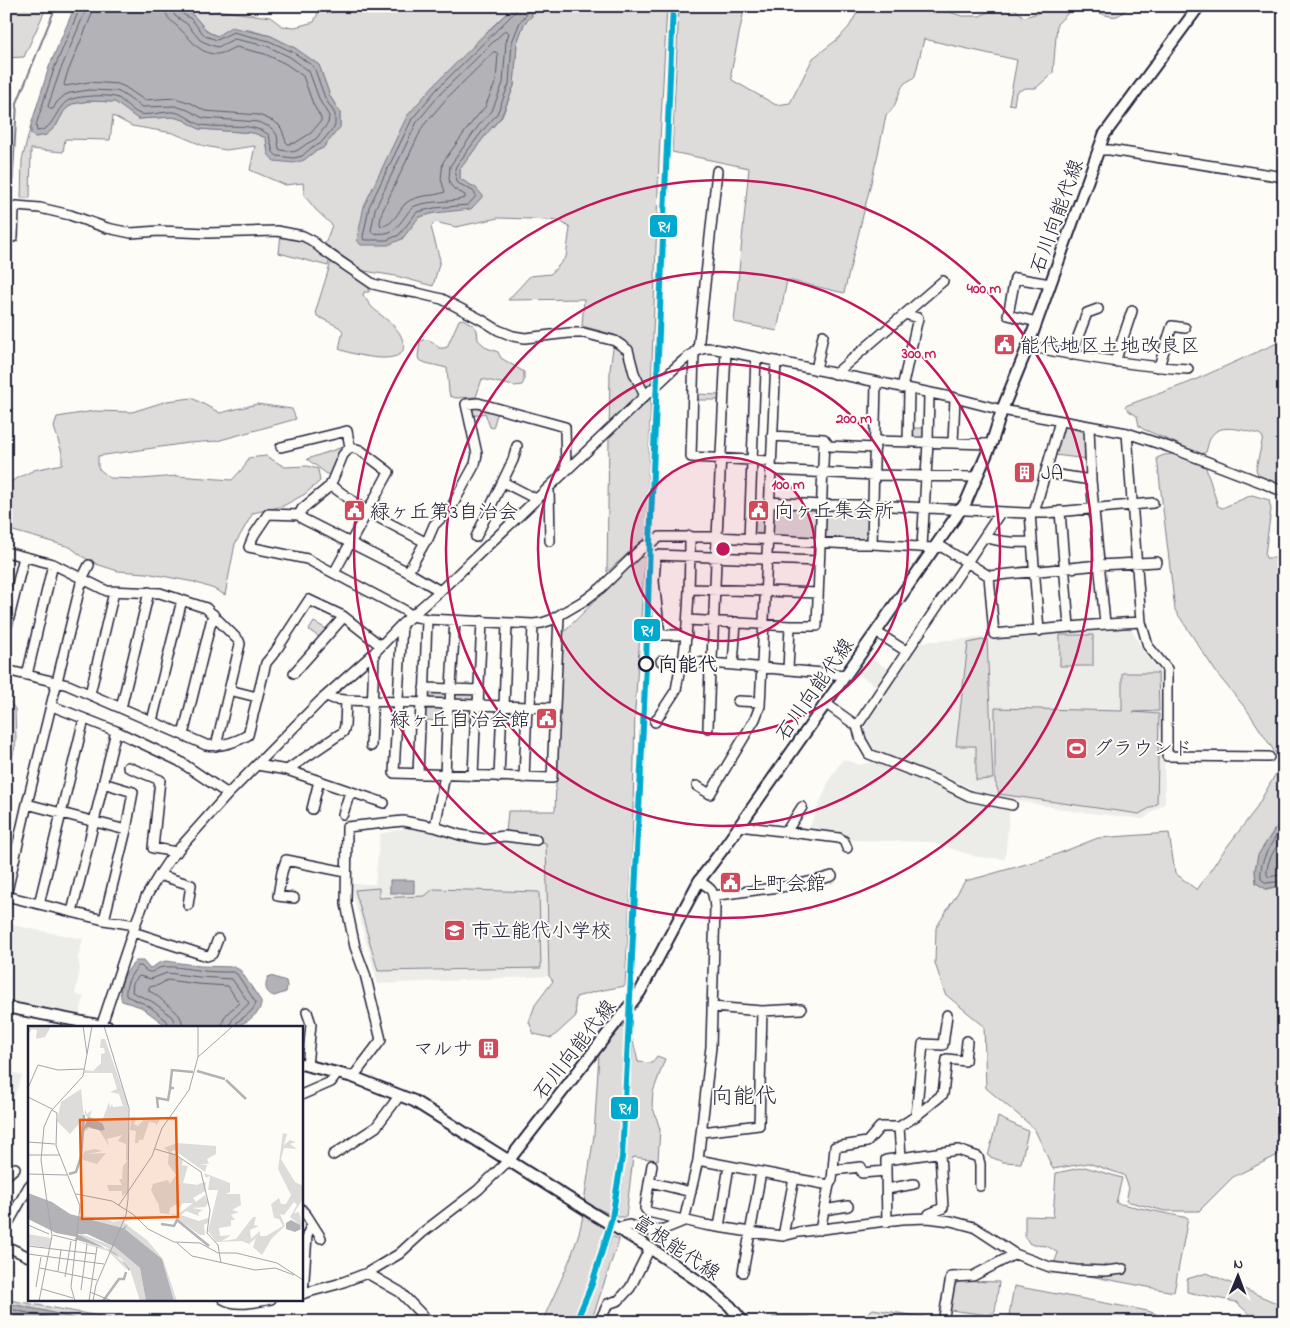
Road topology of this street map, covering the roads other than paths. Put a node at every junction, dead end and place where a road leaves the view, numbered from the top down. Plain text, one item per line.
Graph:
1 (1199, 6) edge
2 (1099, 150) junction
3 (717, 171) dead end
4 (1284, 177) edge
5 (8, 211) edge
6 (13, 238) dead end
7 (943, 282) dead end
8 (1050, 284) junction
9 (1098, 309) dead end
10 (1132, 311) dead end
11 (904, 314) junction
12 (1036, 322) junction
13 (1185, 328) dead end
14 (823, 335) dead end
15 (1028, 346) junction
16 (696, 351) junction
17 (726, 351) junction
18 (1071, 355) junction
19 (756, 357) junction
20 (776, 361) junction
21 (1115, 362) junction
22 (1157, 367) junction
23 (1188, 369) dead end
24 (816, 370) junction
25 (835, 374) junction
26 (876, 383) junction
27 (905, 389) junction
28 (929, 394) junction
29 (645, 396) junction
30 (955, 398) junction
31 (1002, 410) junction
32 (1060, 421) junction
33 (1089, 426) junction
34 (1126, 433) junction
35 (772, 436) junction
36 (824, 439) junction
37 (908, 442) junction
38 (928, 442) junction
39 (953, 443) junction
40 (991, 444) junction
41 (875, 445) junction
42 (517, 446) dead end
43 (281, 447) dead end
44 (350, 447) junction
45 (722, 458) junction
46 (752, 460) junction
47 (770, 465) junction
48 (566, 471) junction
49 (822, 472) junction
50 (1046, 473) junction
51 (874, 475) junction
52 (926, 476) junction
53 (977, 477) junction
54 (1091, 480) junction
55 (503, 482) junction
56 (330, 486) junction
57 (549, 488) junction
58 (1284, 492) edge
59 (536, 499) junction
60 (769, 502) junction
61 (1153, 503) dead end
62 (821, 505) junction
63 (1132, 505) junction
64 (872, 506) junction
65 (925, 508) junction
66 (1094, 508) junction
67 (961, 510) junction
68 (366, 511) junction
69 (1060, 512) junction
70 (1000, 513) junction
71 (1032, 513) junction
72 (298, 515) junction
73 (690, 536) junction
74 (984, 536) junction
75 (476, 537) dead end
76 (717, 537) junction
77 (749, 539) junction
78 (767, 540) junction
79 (550, 541) dead end
80 (425, 542) junction
81 (819, 542) junction
82 (1032, 542) junction
83 (351, 543) junction
84 (872, 544) junction
85 (922, 547) junction
86 (934, 548) junction
87 (6, 552) edge
88 (24, 556) junction
89 (690, 556) junction
90 (716, 557) junction
91 (767, 560) junction
92 (819, 561) junction
93 (966, 562) junction
94 (1157, 562) dead end
95 (1137, 563) junction
96 (53, 564) junction
97 (89, 565) dead end
98 (1099, 566) junction
99 (1065, 569) junction
100 (408, 572) junction
101 (1034, 572) junction
102 (334, 573) junction
103 (989, 576) junction
104 (82, 579) junction
105 (690, 589) junction
106 (715, 589) junction
107 (766, 590) junction
108 (440, 591) junction
109 (114, 592) junction
110 (148, 592) junction
111 (817, 593) junction
112 (182, 600) junction
113 (213, 614) junction
114 (343, 616) junction
115 (412, 616) junction
116 (559, 616) junction
117 (427, 619) junction
118 (455, 620) junction
119 (688, 620) junction
120 (482, 621) junction
121 (714, 621) junction
122 (736, 622) junction
123 (1141, 622) junction
124 (507, 623) junction
125 (764, 623) junction
126 (1105, 623) junction
127 (402, 624) junction
128 (533, 624) junction
129 (790, 626) junction
130 (1070, 628) junction
131 (6, 630) edge
132 (1039, 630) junction
133 (876, 632) junction
134 (687, 635) junction
135 (381, 646) junction
136 (906, 651) junction
137 (374, 653) junction
138 (661, 662) dead end
139 (682, 662) junction
140 (712, 663) junction
141 (734, 665) junction
142 (762, 667) junction
143 (6, 670) edge
144 (788, 670) junction
145 (294, 673) dead end
146 (27, 675) junction
147 (845, 675) junction
148 (58, 682) junction
149 (424, 688) junction
150 (451, 689) junction
151 (229, 690) junction
152 (479, 690) junction
153 (90, 694) junction
154 (257, 696) junction
155 (327, 696) junction
156 (346, 700) junction
157 (372, 701) junction
158 (738, 701) dead end
159 (398, 702) junction
160 (760, 702) junction
161 (422, 703) junction
162 (449, 704) junction
163 (825, 704) junction
164 (477, 705) junction
165 (52, 706) junction
166 (503, 706) junction
167 (529, 707) junction
168 (121, 708) junction
169 (554, 708) junction
170 (84, 719) junction
171 (152, 721) junction
172 (655, 722) dead end
173 (857, 726) junction
174 (708, 728) dead end
175 (116, 731) junction
176 (183, 735) junction
177 (216, 746) junction
178 (371, 746) dead end
179 (1269, 757) dead end
180 (257, 765) junction
181 (128, 767) dead end
182 (287, 770) junction
183 (418, 774) junction
184 (445, 775) junction
185 (473, 776) junction
186 (499, 777) junction
187 (524, 778) junction
188 (320, 781) junction
189 (104, 783) junction
190 (696, 786) dead end
191 (350, 792) junction
192 (228, 794) junction
193 (384, 803) dead end
194 (27, 804) junction
195 (1012, 805) dead end
196 (802, 807) dead end
197 (312, 809) dead end
198 (62, 813) junction
199 (343, 814) dead end
200 (94, 822) junction
201 (739, 826) junction
202 (435, 827) junction
203 (126, 830) junction
204 (786, 832) junction
205 (536, 840) dead end
206 (847, 848) dead end
207 (177, 852) junction
208 (346, 872) junction
209 (159, 875) junction
210 (832, 876) dead end
211 (699, 881) junction
212 (714, 896) junction
213 (294, 898) dead end
214 (39, 904) junction
215 (188, 905) dead end
216 (72, 912) junction
217 (104, 920) junction
218 (134, 929) junction
219 (218, 939) dead end
220 (6, 1007) edge
221 (712, 1007) junction
222 (801, 1009) dead end
223 (762, 1011) junction
224 (307, 1012) dead end
225 (947, 1015) dead end
226 (103, 1026) edge
227 (967, 1041) dead end
228 (304, 1065) edge
229 (338, 1073) junction
230 (353, 1077) junction
231 (302, 1095) edge
232 (400, 1095) junction
233 (916, 1116) junction
234 (899, 1127) junction
235 (702, 1132) junction
236 (940, 1152) junction
237 (333, 1155) dead end
238 (901, 1158) junction
239 (509, 1160) junction
240 (698, 1160) junction
241 (652, 1165) dead end
242 (729, 1166) junction
243 (15, 1168) dead end
244 (833, 1170) junction
245 (886, 1171) junction
246 (761, 1172) junction
247 (6, 1176) edge
248 (794, 1178) junction
249 (650, 1182) junction
250 (914, 1184) dead end
251 (829, 1185) junction
252 (980, 1186) dead end
253 (28, 1188) edge
254 (887, 1189) junction
255 (691, 1192) junction
256 (848, 1206) dead end
257 (302, 1210) edge
258 (824, 1210) junction
259 (928, 1218) junction
260 (684, 1221) junction
261 (887, 1222) junction
262 (312, 1224) junction
263 (6, 1227) edge
264 (719, 1227) junction
265 (618, 1228) junction
266 (820, 1230) junction
267 (750, 1232) junction
268 (304, 1235) edge
269 (783, 1236) junction
270 (6, 1246) edge
271 (650, 1248) junction
272 (1015, 1254) junction
273 (28, 1257) edge
274 (1123, 1269) dead end
275 (744, 1272) dead end
276 (367, 1273) junction
277 (302, 1294) edge
278 (225, 1300) edge
279 (262, 1300) edge
280 (429, 1322) edge
281 (598, 1322) edge
282 (744, 1322) edge
283 (943, 1322) edge

1 - 2 main road, 石川向能代線
2 - 4 street
2 - 8 main road, 石川向能代線
3 - 16 street
5 - 6 street
5 - 29 street
7 - 11 street
8 - 12 main road, 石川向能代線
8 - 12 street
9 - 18 street
10 - 21 street
11 - 25 street
11 - 27 street
12 - 15 main road, 石川向能代線
13 - 22 street
14 - 24 street
15 - 18 street
15 - 31 main road, 石川向能代線
16 - 17 street
16 - 29 street
16 - 45 street
17 - 19 street
17 - 45 street
18 - 21 street
19 - 20 street
19 - 46 street
20 - 24 street
20 - 35 street
21 - 22 street
22 - 23 street
24 - 25 street
25 - 26 street
26 - 27 street
26 - 41 street
27 - 28 street
27 - 37 street
28 - 30 street
28 - 38 street
29 - 48 street
30 - 31 street
30 - 39 street
31 - 32 street
31 - 40 main road, 石川向能代線
32 - 33 street
32 - 50 street
33 - 34 street
33 - 54 street
34 - 58 street
34 - 63 street
35 - 36 street
35 - 47 street
36 - 41 street
36 - 49 street
37 - 38 street
37 - 41 street
38 - 39 street
38 - 52 street
39 - 40 street
40 - 53 main road, 石川向能代線
41 - 51 street
42 - 55 street
43 - 44 street
44 - 56 street
44 - 68 street
45 - 46 street
45 - 76 street
46 - 47 street
46 - 77 street
47 - 49 street
47 - 60 street
48 - 57 street
48 - 80 street
49 - 51 street
49 - 62 street
50 - 54 street
50 - 71 street
51 - 52 street
51 - 64 street
52 - 53 street
52 - 65 street
53 - 67 main road, 石川向能代線
54 - 66 street
55 - 59 street
55 - 75 street
56 - 68 street
56 - 72 street
57 - 59 street
57 - 79 street
59 - 108 street
60 - 62 street
60 - 78 street
61 - 63 street
62 - 64 street
62 - 81 street
63 - 66 street
63 - 95 street
64 - 65 street
64 - 84 street
65 - 67 street
65 - 85 street
66 - 69 street
66 - 98 street
67 - 70 street
67 - 86 main road, 石川向能代線
68 - 80 street
68 - 83 street
69 - 71 street
69 - 99 street
70 - 71 street
70 - 74 street
71 - 82 street
72 - 83 street
72 - 102 street
73 - 76 street
73 - 89 street
73 - 116 street
74 - 82 street
74 - 93 street
76 - 77 street
76 - 90 street
77 - 78 street
78 - 81 street
78 - 91 street
80 - 100 street
81 - 84 street
81 - 92 street
82 - 101 street
83 - 100 street
83 - 102 street
84 - 85 street
85 - 86 street
86 - 93 street
86 - 133 main road, 石川向能代線
87 - 88 street
88 - 96 street
88 - 131 street
89 - 90 street
89 - 105 street
89 - 134 street
90 - 91 street
90 - 106 street
91 - 92 street
91 - 107 street
92 - 111 street
93 - 103 street
93 - 136 street
94 - 95 street
95 - 98 street
95 - 123 street
96 - 104 street
96 - 146 street
97 - 104 street
98 - 99 street
98 - 126 street
99 - 101 street
99 - 130 street
100 - 108 street
101 - 103 street
101 - 132 street
102 - 115 street
103 - 132 street
104 - 109 street
104 - 148 street
105 - 106 street
105 - 119 street
106 - 107 street
106 - 121 street
107 - 111 street
107 - 125 street
108 - 115 street
109 - 110 street
109 - 153 street
110 - 112 street
110 - 168 street
111 - 129 street
112 - 113 street
112 - 171 street
113 - 151 street
113 - 176 street
114 - 135 street
114 - 145 street
114 - 154 street
115 - 117 street
115 - 127 street
116 - 128 street
116 - 169 street
117 - 118 street
117 - 149 street
118 - 120 street
118 - 150 street
119 - 121 street
119 - 134 street
120 - 124 street
120 - 152 street
121 - 122 street
121 - 140 street
122 - 125 street
122 - 141 street
123 - 126 street
123 - 179 street
124 - 128 street
124 - 166 street
125 - 129 street
125 - 142 street
126 - 130 street
127 - 135 street
127 - 159 street
128 - 167 street
129 - 144 street
130 - 132 street
133 - 136 street
133 - 147 main road, 石川向能代線
134 - 139 street
135 - 137 street
136 - 173 street
137 - 155 street
137 - 157 street
138 - 139 street
139 - 140 street
139 - 172 street
140 - 141 street
140 - 174 street
141 - 142 street
142 - 144 street
142 - 160 street
143 - 146 street
144 - 147 street
146 - 148 street
147 - 163 main road, 石川向能代線
148 - 153 street
148 - 165 street
149 - 150 street
149 - 161 street
150 - 152 street
150 - 162 street
151 - 154 street
151 - 177 street
152 - 164 street
153 - 168 street
154 - 177 street
155 - 156 street
155 - 180 street
156 - 157 street
156 - 182 street
157 - 159 street
157 - 178 street
158 - 160 street
159 - 161 street
159 - 183 street
160 - 190 street
161 - 162 street
161 - 183 street
162 - 164 street
162 - 184 street
163 - 173 street
163 - 201 main road, 石川向能代線
164 - 166 street
164 - 185 street
165 - 170 street
165 - 194 street
166 - 167 street
166 - 186 street
167 - 169 street
167 - 187 street
168 - 171 street
169 - 187 street
170 - 175 street
170 - 198 street
171 - 176 street
173 - 195 street
175 - 189 street
175 - 192 street
176 - 177 street
180 - 182 street
180 - 192 street
181 - 207 street
182 - 188 street
183 - 184 street
184 - 185 street
184 - 202 street
185 - 186 street
186 - 187 street
188 - 191 street
188 - 197 street
189 - 200 street
189 - 203 street
191 - 193 street
191 - 199 street
192 - 207 street
194 - 198 street
194 - 214 street
196 - 204 street
198 - 200 street
198 - 214 street
200 - 203 street
200 - 216 street
201 - 204 street
201 - 211 main road, 石川向能代線
202 - 205 street
202 - 208 street
203 - 217 street
204 - 206 street
207 - 209 street
208 - 213 street
208 - 230 street
209 - 215 street
209 - 218 street
210 - 212 street
211 - 212 street
211 - 239 main road, 石川向能代線
212 - 221 street
214 - 216 street
216 - 217 street
217 - 218 street
218 - 219 street
218 - 226 street
220 - 226 main road
221 - 223 street
221 - 235 street
222 - 223 street
223 - 235 street
224 - 228 street
225 - 233 street
227 - 233 street
228 - 229 main road
229 - 230 main road
229 - 231 street
230 - 232 main road
232 - 237 street
232 - 239 main road
233 - 234 street
234 - 238 street
234 - 244 street
235 - 240 street
236 - 238 street
236 - 252 street
236 - 259 street
238 - 245 street
239 - 265 main road, 富根能代線
239 - 276 street
240 - 242 street
240 - 255 street
241 - 249 street
242 - 246 street
242 - 264 street
243 - 247 street
244 - 245 street
244 - 251 street
245 - 254 street
246 - 248 street
246 - 267 street
248 - 251 street
248 - 269 street
249 - 255 street
249 - 260 street
250 - 254 street
251 - 258 street
253 - 263 street
254 - 261 street
255 - 260 street
256 - 258 street
257 - 262 street
258 - 266 street
259 - 261 street
259 - 272 street
260 - 264 street
260 - 265 street
261 - 266 street
262 - 268 street
262 - 268 street
264 - 267 street
265 - 271 main road, 富根能代線
266 - 269 street
267 - 269 street
267 - 275 street
268 - 277 street
270 - 273 street
271 - 281 street
271 - 282 main road, 富根能代線
272 - 274 street
272 - 283 street
276 - 277 street
276 - 280 street
278 - 279 street

